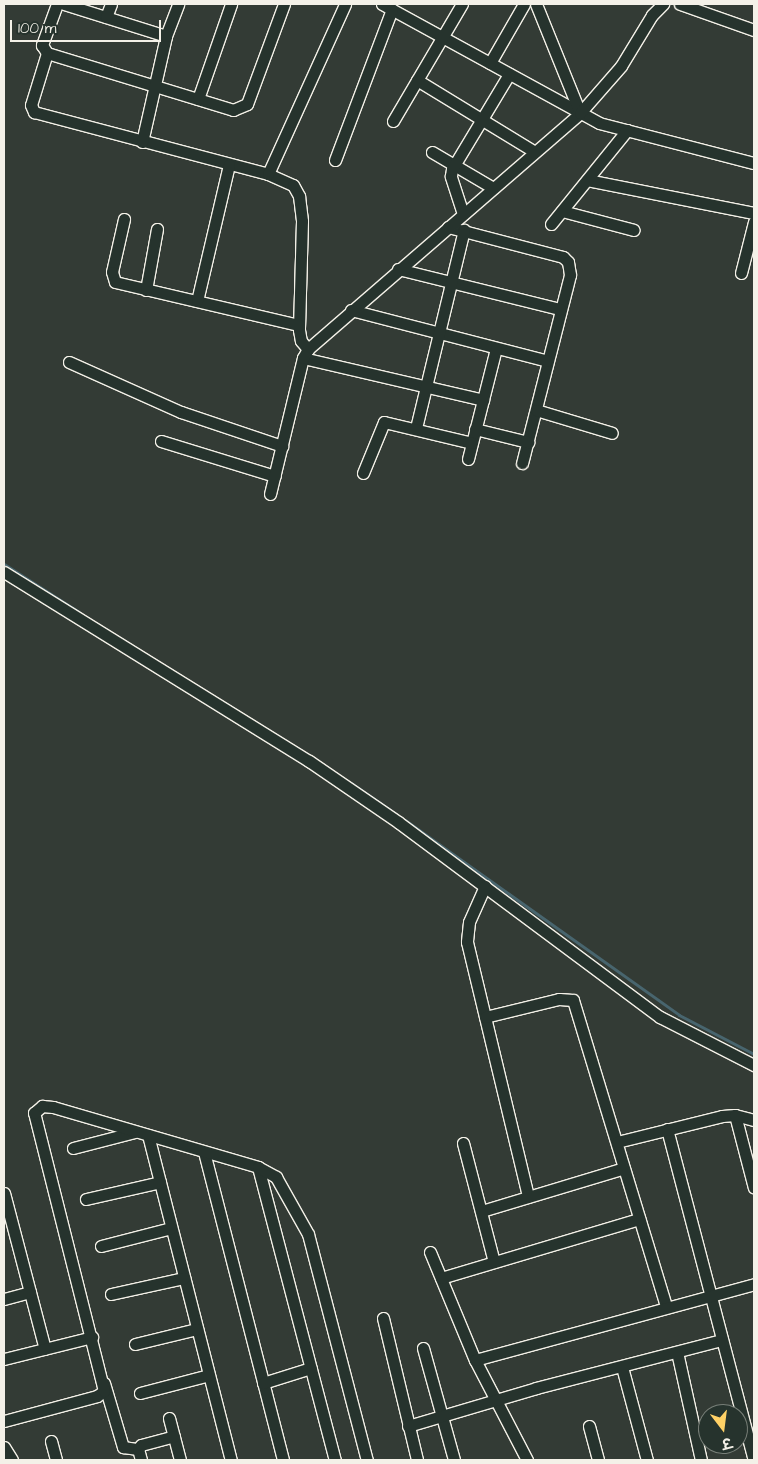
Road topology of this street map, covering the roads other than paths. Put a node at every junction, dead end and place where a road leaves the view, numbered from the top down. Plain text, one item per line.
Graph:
1 (57, 4) edge
2 (64, 4) edge
3 (110, 4) edge
4 (178, 4) edge
5 (231, 4) edge
6 (284, 4) edge
7 (345, 4) edge
8 (462, 4) edge
9 (524, 4) edge
10 (536, 4) edge
11 (663, 4) edge
12 (680, 4) edge
13 (387, 6) edge
14 (106, 17) junction
15 (754, 30) edge
16 (166, 36) junction
17 (442, 37) junction
18 (46, 54) junction
19 (490, 63) junction
20 (509, 74) junction
21 (416, 80) junction
22 (157, 86) junction
23 (198, 99) junction
24 (580, 113) junction
25 (482, 120) junction
26 (392, 121) dead end
27 (626, 130) junction
28 (142, 142) junction
29 (432, 152) dead end
30 (535, 152) junction
31 (335, 160) dead end
32 (754, 163) edge
33 (229, 165) junction
34 (455, 165) junction
35 (268, 174) junction
36 (587, 180) junction
37 (493, 188) junction
38 (562, 211) junction
39 (754, 213) edge
40 (463, 214) junction
41 (124, 219) dead end
42 (754, 222) edge
43 (551, 224) dead end
44 (448, 227) junction
45 (157, 228) dead end
46 (464, 230) junction
47 (634, 230) dead end
48 (751, 251) edge
49 (398, 269) junction
50 (741, 273) dead end
51 (450, 282) junction
52 (146, 290) junction
53 (196, 301) junction
54 (560, 309) junction
55 (351, 310) junction
56 (299, 325) junction
57 (438, 332) junction
58 (496, 348) junction
59 (305, 353) junction
60 (548, 361) junction
61 (69, 362) dead end
62 (425, 386) junction
63 (483, 400) junction
64 (536, 410) junction
65 (416, 428) junction
66 (475, 429) junction
67 (612, 432) dead end
68 (161, 441) dead end
69 (528, 442) junction
70 (472, 443) junction
71 (282, 446) junction
72 (468, 459) dead end
73 (522, 463) dead end
74 (362, 472) dead end
75 (275, 476) junction
76 (270, 494) dead end
77 (4, 572) edge
78 (484, 886) junction
79 (485, 1017) junction
80 (754, 1065) edge
81 (735, 1115) junction
82 (754, 1120) edge
83 (667, 1129) junction
84 (142, 1133) junction
85 (617, 1142) junction
86 (463, 1144) dead end
87 (73, 1148) dead end
88 (204, 1152) junction
89 (258, 1167) junction
90 (624, 1168) junction
91 (753, 1180) edge
92 (160, 1182) junction
93 (4, 1193) edge
94 (528, 1197) junction
95 (86, 1199) dead end
96 (482, 1212) junction
97 (639, 1219) junction
98 (171, 1228) junction
99 (10, 1236) edge
100 (101, 1246) dead end
101 (430, 1252) dead end
102 (494, 1262) junction
103 (184, 1278) junction
104 (441, 1278) junction
105 (754, 1284) edge
106 (30, 1292) junction
107 (111, 1294) dead end
108 (712, 1295) junction
109 (4, 1299) edge
110 (666, 1307) junction
111 (383, 1318) dead end
112 (197, 1329) junction
113 (92, 1337) junction
114 (722, 1340) junction
115 (135, 1344) dead end
116 (423, 1348) dead end
117 (45, 1349) junction
118 (677, 1352) junction
119 (4, 1359) edge
120 (476, 1360) junction
121 (622, 1367) junction
122 (311, 1368) junction
123 (209, 1376) junction
124 (104, 1383) junction
125 (263, 1383) junction
126 (140, 1393) dead end
127 (494, 1400) junction
128 (442, 1416) junction
129 (169, 1418) dead end
130 (4, 1421) edge
131 (408, 1426) junction
132 (589, 1426) dead end
133 (174, 1436) junction
134 (51, 1441) dead end
135 (752, 1444) edge
136 (4, 1447) edge
137 (140, 1455) edge
138 (12, 1460) edge
139 (56, 1460) edge
140 (180, 1460) edge
141 (231, 1460) edge
142 (283, 1460) edge
143 (335, 1460) edge
144 (367, 1460) edge
145 (417, 1460) edge
146 (454, 1460) edge
147 (527, 1460) edge
148 (598, 1460) edge
149 (647, 1460) edge
150 (701, 1460) edge
151 (754, 1460) edge

1 - 18 street
2 - 14 street
3 - 14 street
4 - 16 street
5 - 23 street
6 - 23 street
7 - 35 street
8 - 17 street
9 - 19 street
10 - 24 street
11 - 24 street
12 - 15 street
13 - 17 street
13 - 31 street
14 - 16 street
16 - 22 street
17 - 19 street
17 - 21 street
18 - 22 street
18 - 28 street
19 - 20 street
20 - 24 street
20 - 25 street
21 - 25 street
21 - 26 street
22 - 23 street
22 - 28 street
24 - 27 street
24 - 30 street
25 - 30 street
25 - 34 street
27 - 32 street
27 - 36 street
28 - 33 street
29 - 34 street
30 - 37 street
33 - 35 street
33 - 53 street
34 - 37 street
34 - 40 street
35 - 56 street
36 - 38 street
36 - 39 street
37 - 40 street
38 - 43 street
38 - 47 street
40 - 44 street
41 - 52 street
42 - 48 street
44 - 46 street
44 - 49 street
45 - 52 street
46 - 51 street
46 - 54 street
48 - 50 street
49 - 51 street
49 - 55 street
51 - 54 street
51 - 57 street
52 - 53 street
53 - 56 street
54 - 60 street
55 - 57 street
55 - 59 street
56 - 59 street
57 - 58 street
57 - 62 street
58 - 60 street
58 - 63 street
59 - 62 street
59 - 71 street
60 - 64 street
61 - 71 street
62 - 63 street
62 - 65 street
63 - 66 street
64 - 67 street
64 - 69 street
65 - 70 street
65 - 74 street
66 - 69 street
66 - 70 street
68 - 75 street
69 - 73 street
70 - 72 street
71 - 75 street
75 - 76 street
77 - 78 street
78 - 79 street
78 - 80 street
79 - 85 street
79 - 94 street
81 - 82 street
81 - 83 street
81 - 91 street
83 - 85 street
83 - 108 street
84 - 87 street
84 - 88 street
84 - 92 street
84 - 113 street
85 - 90 street
86 - 96 street
88 - 89 street
88 - 125 street
89 - 122 street
89 - 144 street
90 - 94 street
90 - 97 street
92 - 95 street
92 - 98 street
93 - 99 street
94 - 96 street
96 - 102 street
97 - 102 street
97 - 110 street
98 - 100 street
98 - 103 street
99 - 106 street
101 - 104 street
102 - 104 street
103 - 107 street
103 - 112 street
104 - 120 street
105 - 108 street
106 - 109 street
106 - 117 street
108 - 110 street
108 - 114 street
110 - 120 street
111 - 131 street
112 - 115 street
112 - 123 street
113 - 117 street
113 - 124 street
114 - 118 street
114 - 135 street
116 - 128 street
117 - 119 street
118 - 121 street
118 - 150 street
120 - 127 street
121 - 127 street
121 - 149 street
122 - 125 street
122 - 143 street
123 - 126 street
123 - 141 street
124 - 130 street
124 - 137 street
125 - 142 street
127 - 128 street
127 - 147 street
128 - 131 street
128 - 146 street
129 - 133 street
131 - 145 street
132 - 148 street
133 - 137 street
133 - 140 street
134 - 139 street
135 - 151 street
136 - 138 street

